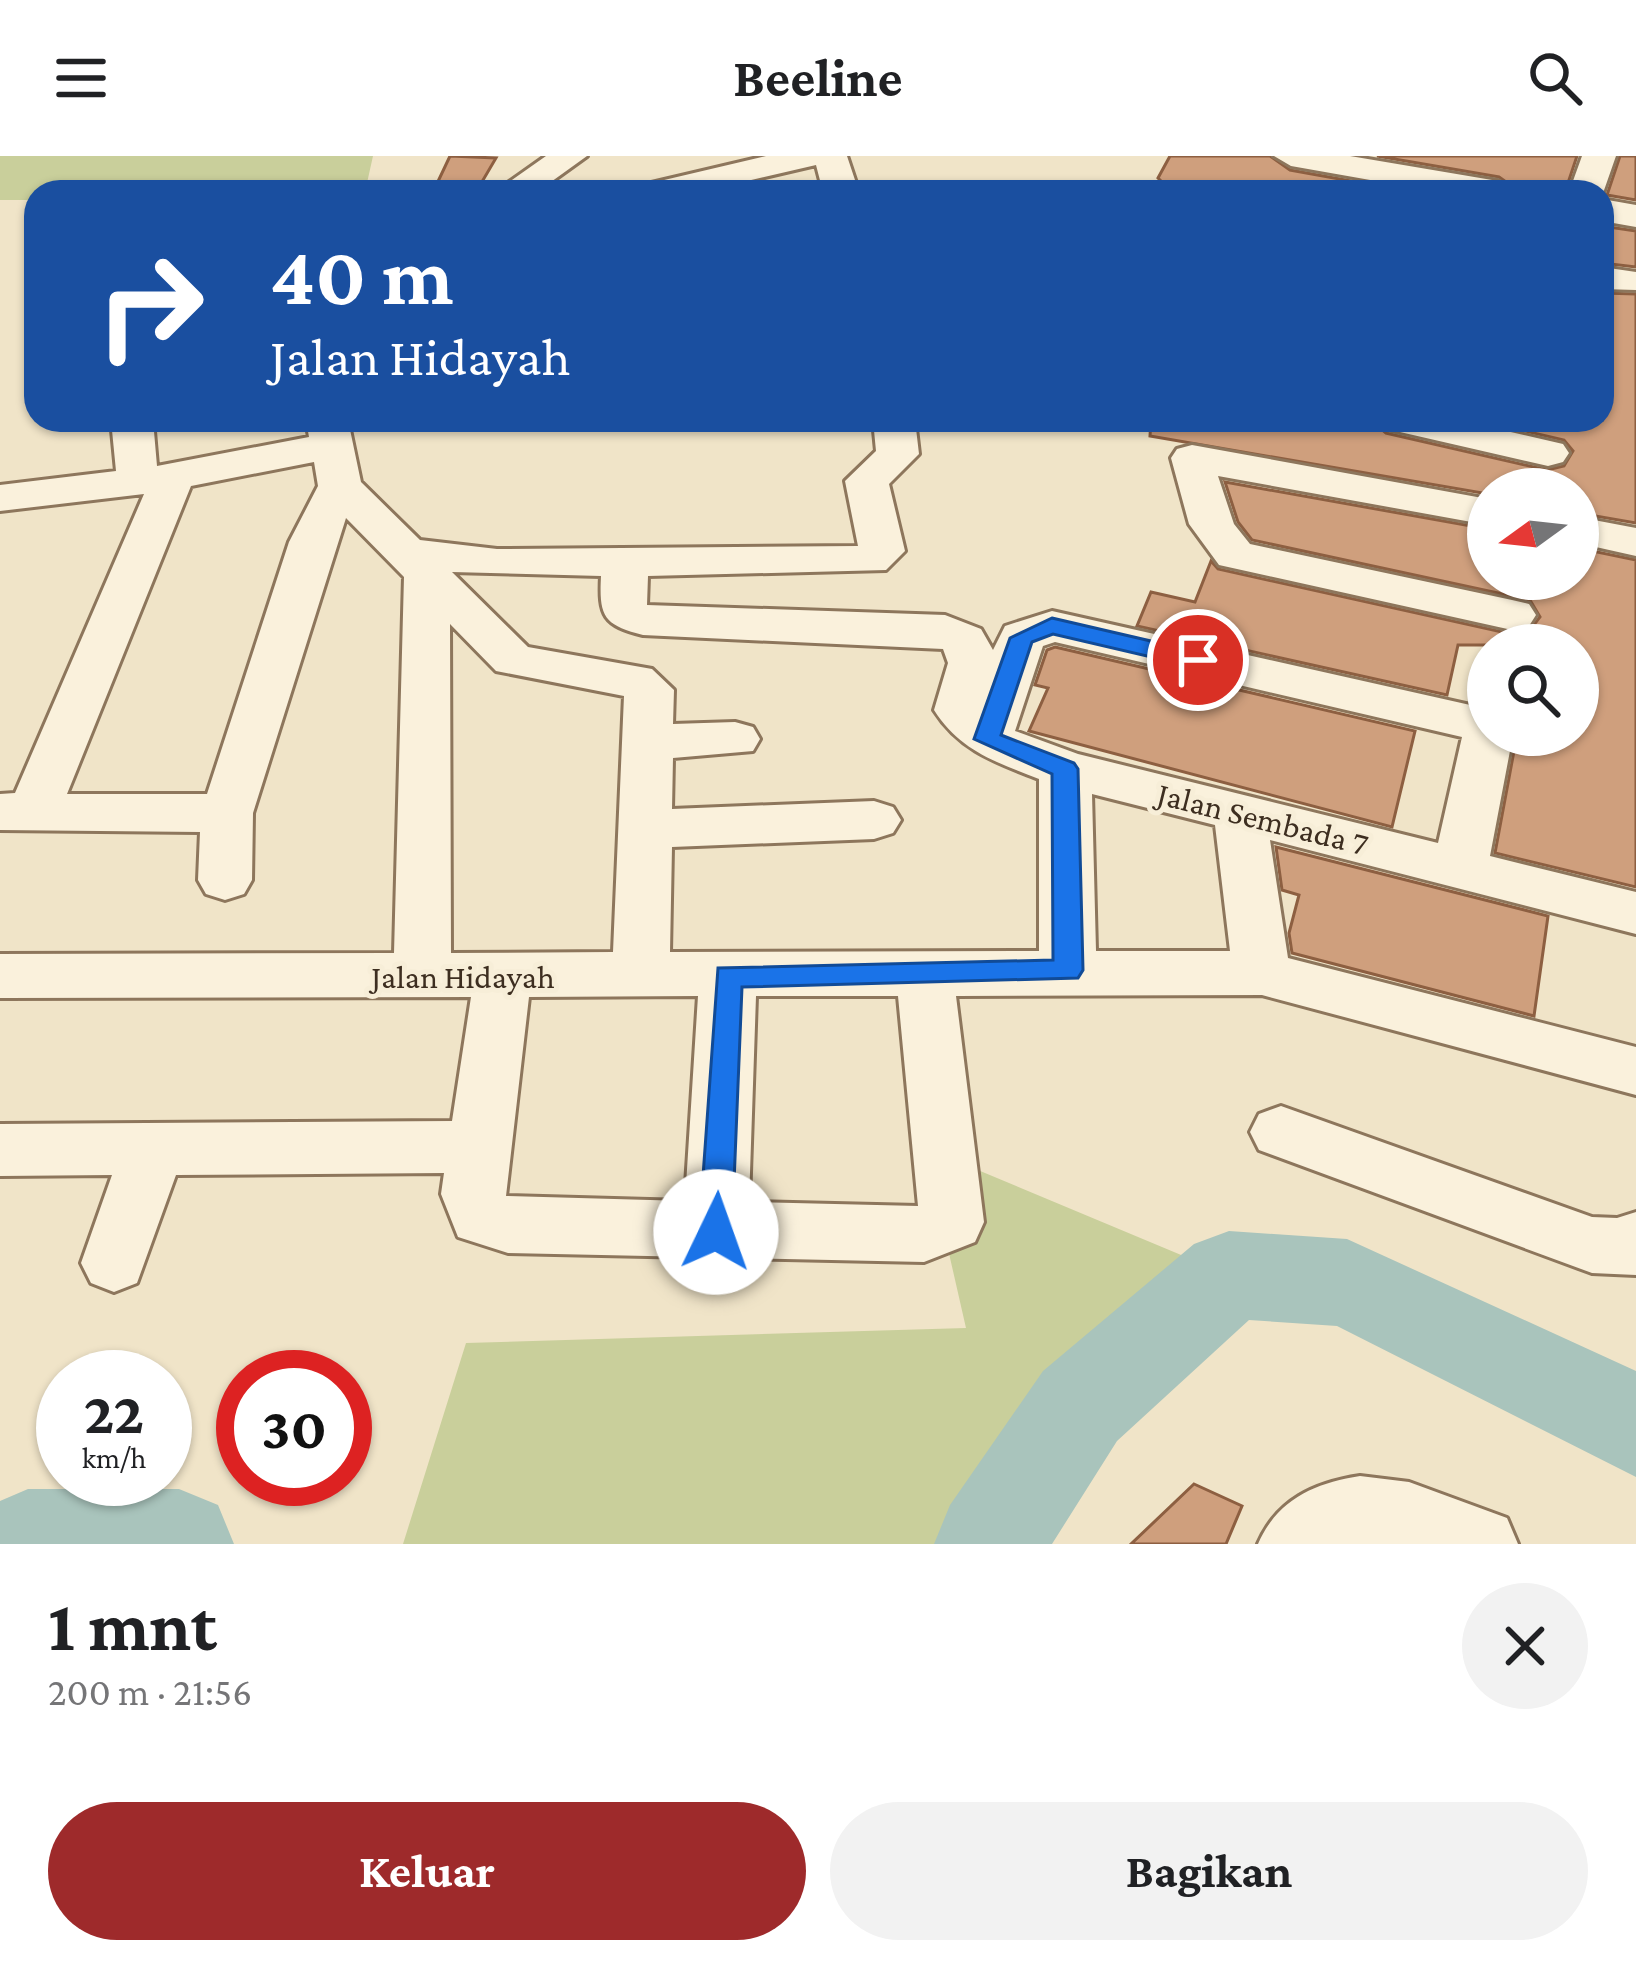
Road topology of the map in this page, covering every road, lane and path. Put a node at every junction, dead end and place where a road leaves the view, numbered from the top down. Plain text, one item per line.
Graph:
1 (570, 156) edge
2 (596, 156) edge
3 (811, 156) edge
4 (1291, 156) edge
5 (532, 180) edge
6 (559, 180) edge
7 (765, 180) edge
8 (1401, 180) edge
9 (137, 432) edge
10 (895, 432) edge
11 (1453, 432) edge
12 (331, 446) edge
13 (1546, 454) edge
14 (154, 473) junction
15 (0, 483) edge
16 (0, 498) edge
17 (1467, 508) edge
18 (1599, 534) edge
19 (1636, 542) edge
20 (420, 560) junction
21 (625, 564) junction
22 (1512, 613) edge
23 (990, 666) junction
24 (1467, 725) edge
25 (736, 739) dead end
26 (650, 742) junction
27 (1483, 756) edge
28 (1065, 769) junction
29 (1239, 810) junction
30 (16, 812) edge
31 (227, 813) junction
32 (874, 820) dead end
33 (646, 829) junction
34 (1460, 868) junction
35 (224, 880) dead end
36 (1632, 912) edge
37 (1068, 970) junction
38 (1262, 973) junction
39 (925, 975) junction
40 (0, 976) edge
41 (422, 976) junction
42 (502, 976) junction
43 (641, 976) junction
44 (728, 976) junction
45 (1636, 1071) edge
46 (1281, 1132) dead end
47 (480, 1147) junction
48 (153, 1148) junction
49 (0, 1150) edge
50 (716, 1232) junction
51 (1636, 1240) edge
52 (114, 1263) dead end
53 (1295, 1544) edge
54 (1481, 1544) edge

1 - 5 street
2 - 6 street
3 - 7 street
4 - 8 street
9 - 14 street
10 - 21 street
11 - 13 street
12 - 14 street
12 - 20 street
12 - 31 street
14 - 15 street
14 - 16 street
14 - 30 street
17 - 22 street
18 - 19 street
20 - 21 street
20 - 26 street
20 - 41 street
21 - 23 street
23 - 24 street
23 - 28 street, Jalan Sembada 7
25 - 26 street
26 - 33 street
27 - 34 street
28 - 29 street, Jalan Sembada 7
28 - 37 street
29 - 34 street, Jalan Sembada 7
29 - 38 street
30 - 31 street
31 - 35 street
32 - 33 street
33 - 43 street
34 - 36 street, Jalan Sembada 7
37 - 38 street, Jalan Hidayah
37 - 39 street, Jalan Hidayah
38 - 45 street, Jalan Hidayah
39 - 44 street, Jalan Hidayah
39 - 50 street
40 - 41 street, Jalan Hidayah
41 - 42 street, Jalan Hidayah
42 - 43 street, Jalan Hidayah
42 - 47 street
43 - 44 street, Jalan Hidayah
44 - 50 street
46 - 51 street
47 - 48 street
47 - 50 street
48 - 49 street
48 - 52 street
53 - 54 street

